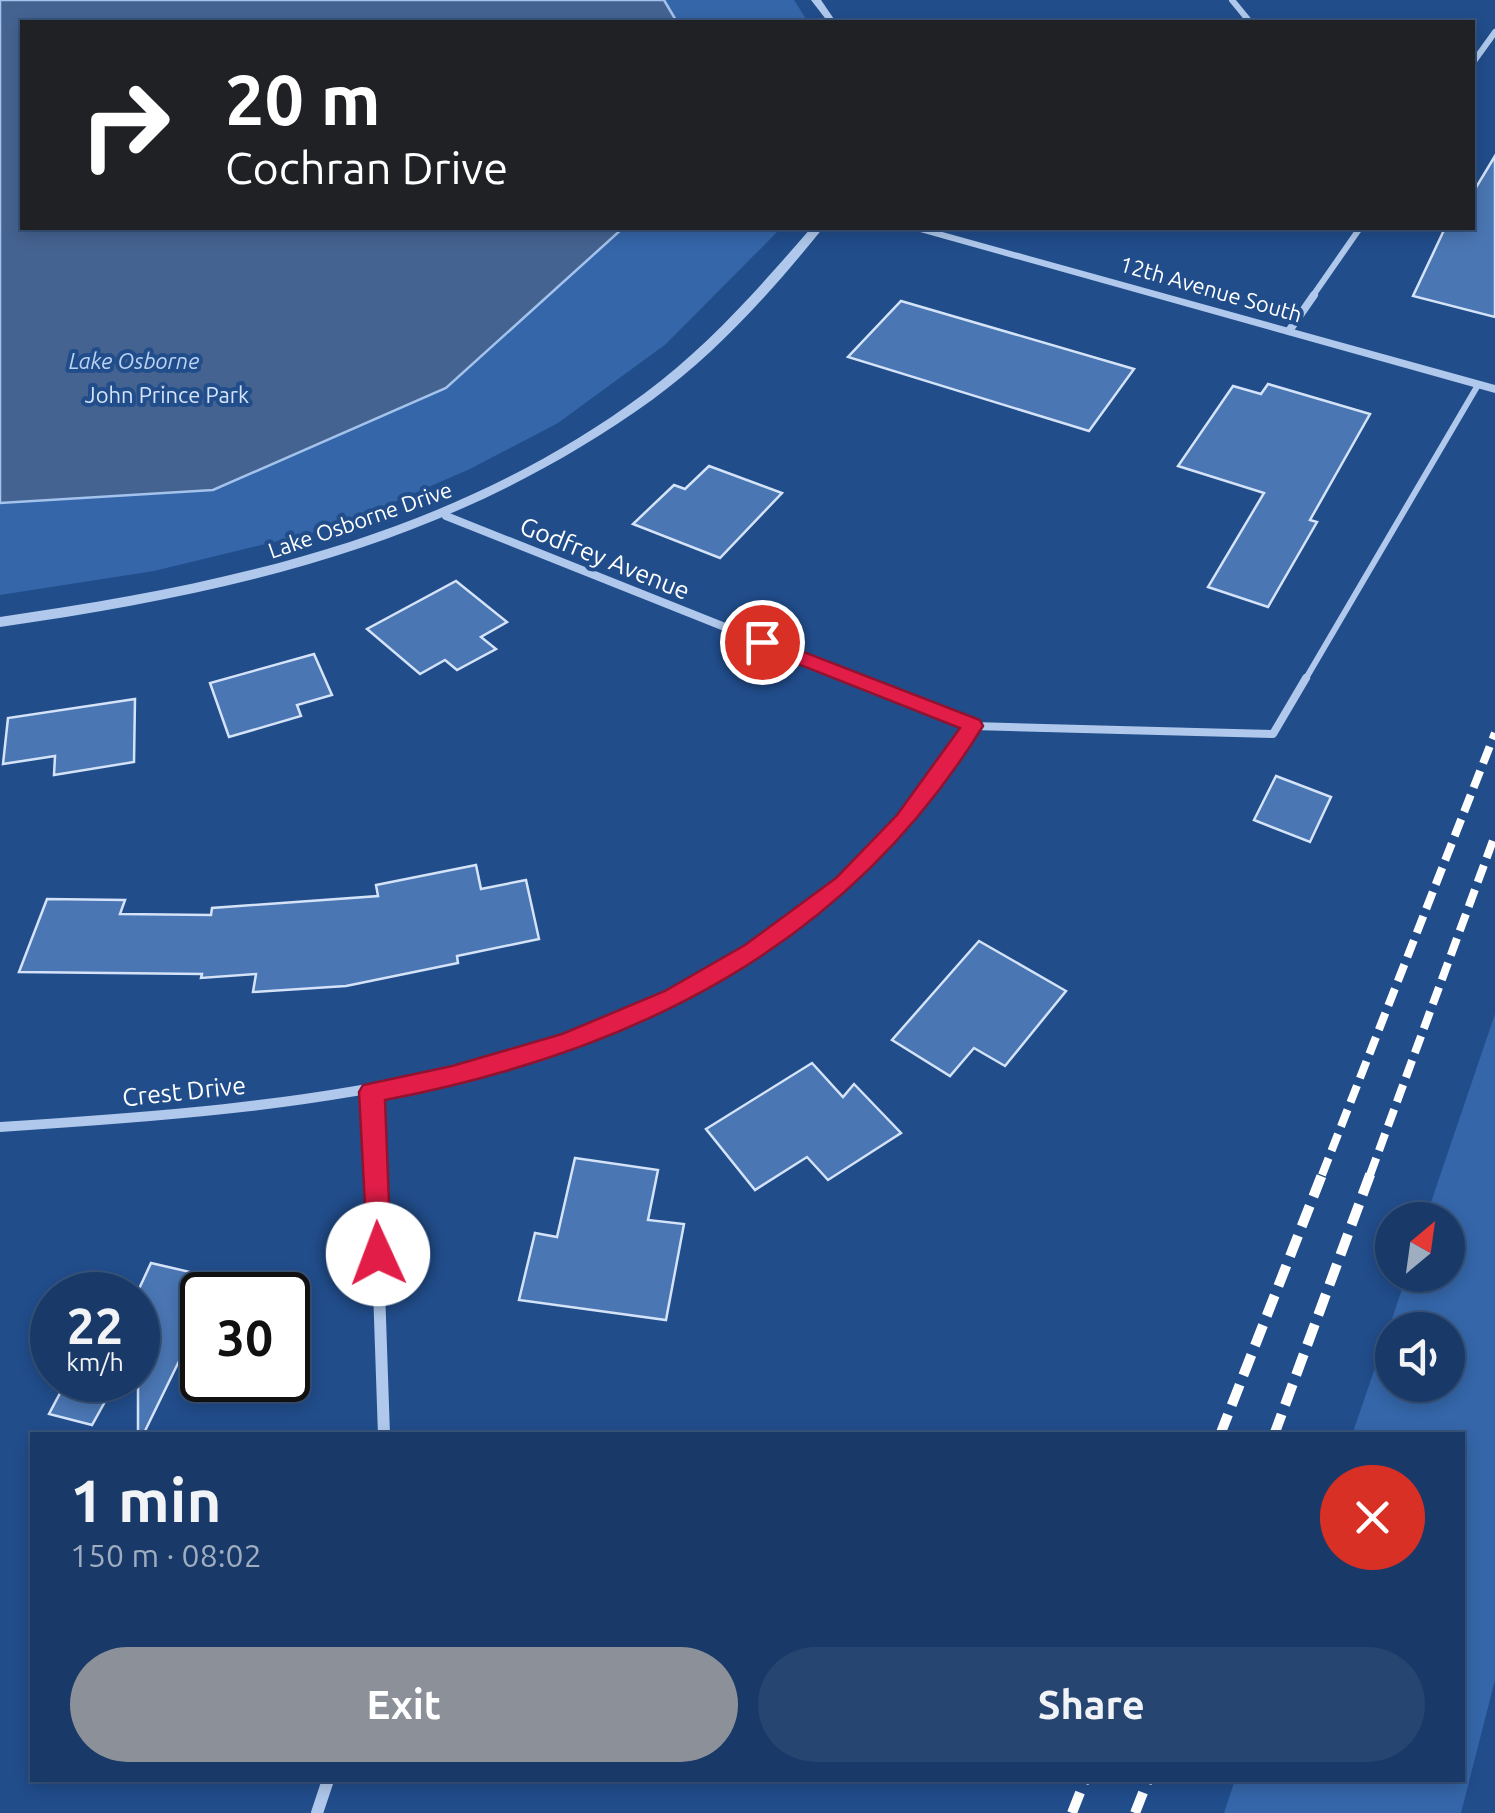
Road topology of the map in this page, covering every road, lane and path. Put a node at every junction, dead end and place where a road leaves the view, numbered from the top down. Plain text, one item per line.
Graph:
1 (1232, 0) edge
2 (1248, 20) edge
3 (1495, 32) edge
4 (1475, 60) edge
5 (814, 230) edge
6 (924, 230) edge
7 (1359, 230) edge
8 (1289, 331) junction
9 (1478, 385) junction
10 (1495, 390) edge
11 (446, 516) junction
12 (0, 622) edge
13 (973, 726) junction
14 (372, 1092) junction
15 (0, 1127) edge
16 (384, 1432) edge
17 (327, 1782) edge
18 (317, 1813) edge

1 - 2 street
3 - 4 street
5 - 11 street, Lake Osborne Drive
6 - 8 street, 12th Avenue South
7 - 8 street
8 - 9 street, 12th Avenue South
9 - 10 street, 12th Avenue South
9 - 13 lane
11 - 12 street, Lake Osborne Drive
11 - 13 street, Godfrey Avenue
13 - 14 street, Crest Drive
14 - 15 street, Crest Drive
14 - 16 street
17 - 18 street

